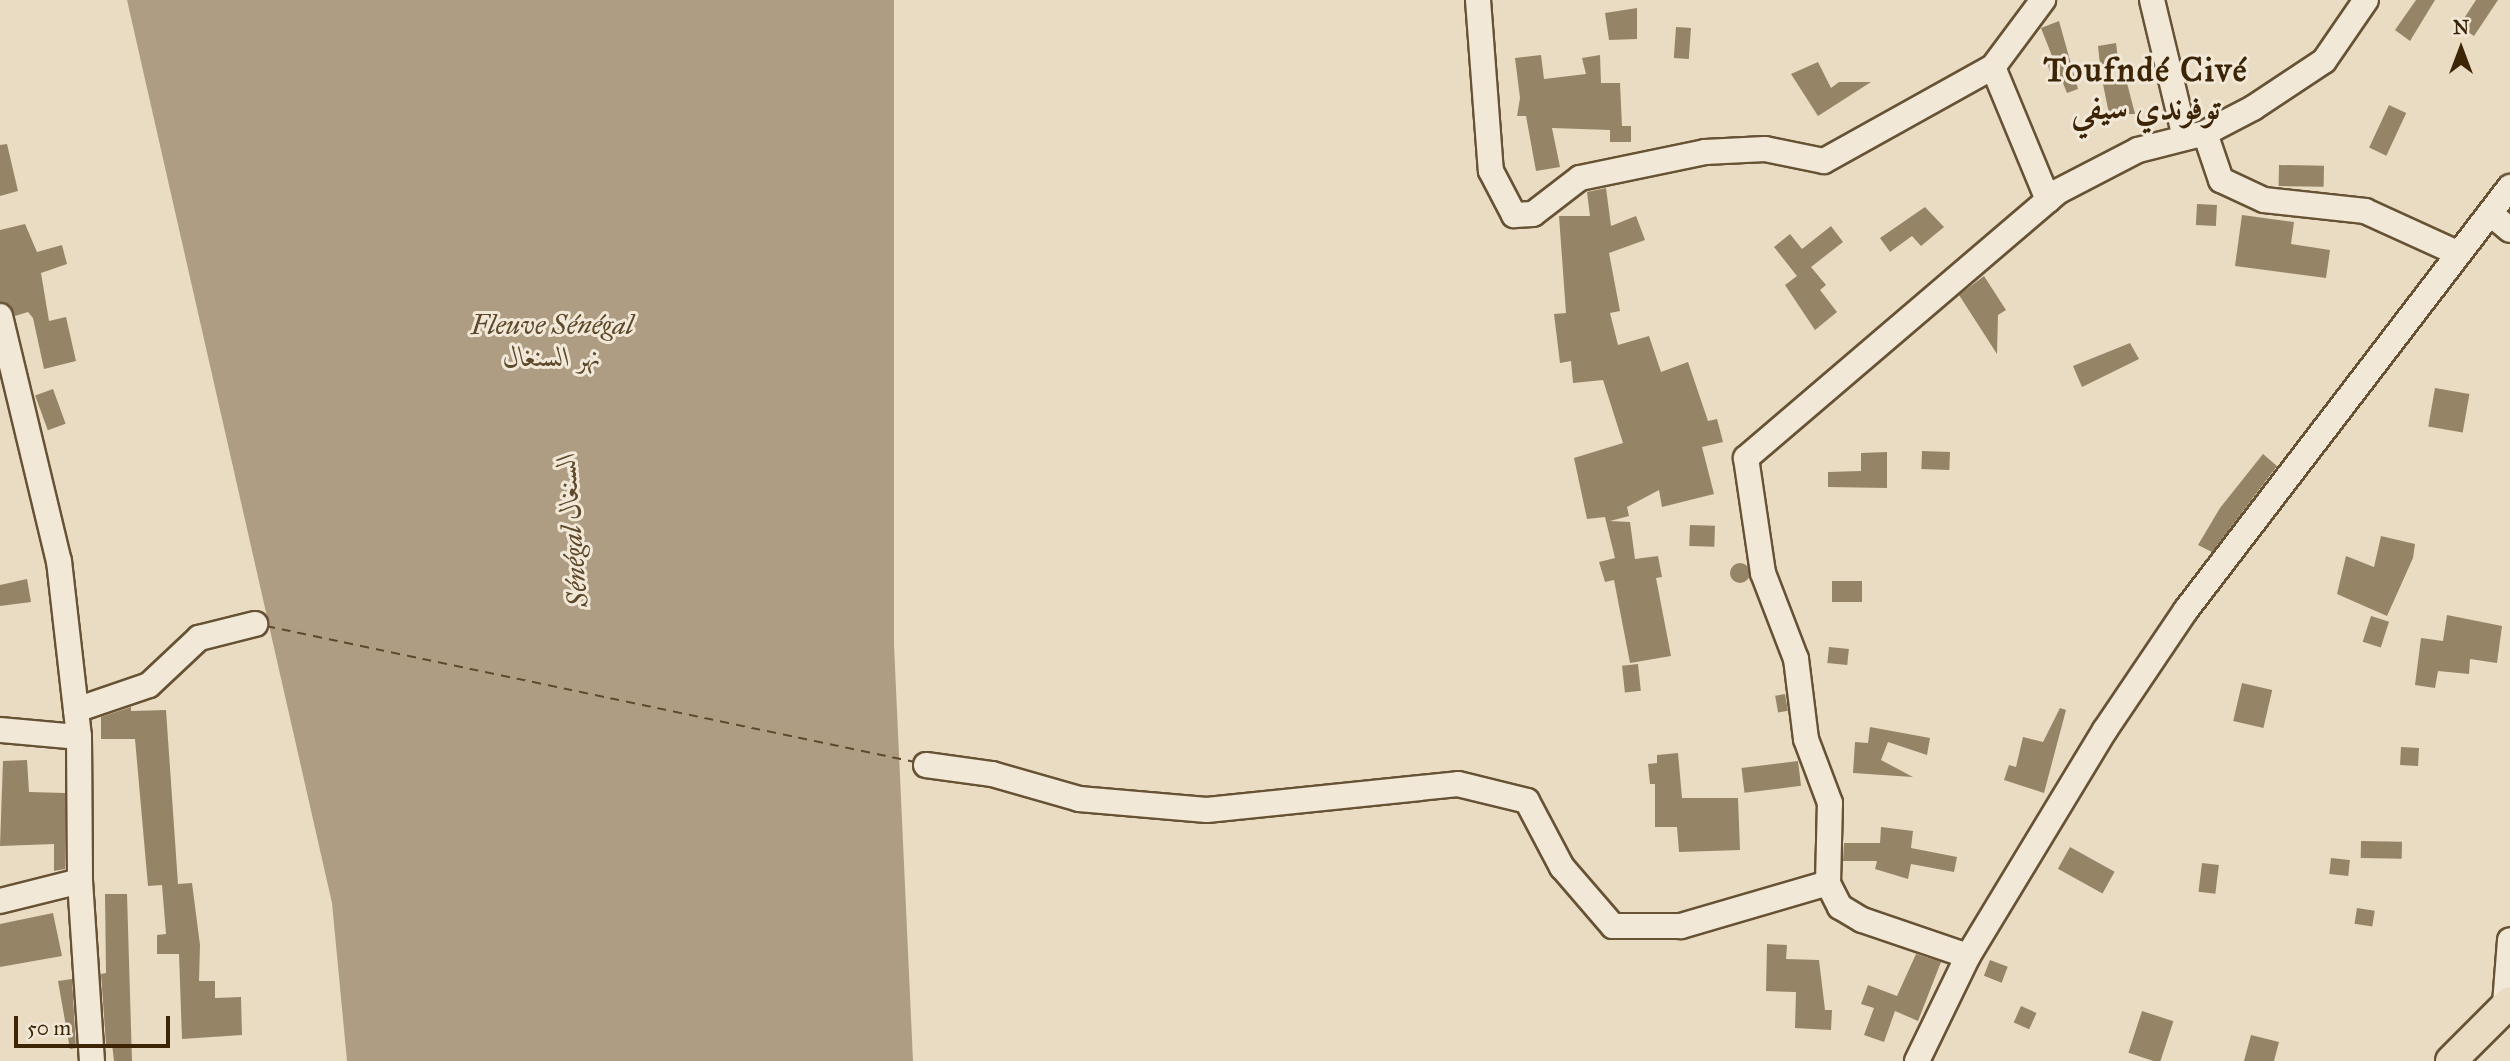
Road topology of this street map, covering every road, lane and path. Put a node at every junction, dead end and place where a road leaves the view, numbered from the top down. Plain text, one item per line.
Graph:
1 (1478, 0) edge
2 (2043, 0) edge
3 (2152, 0) edge
4 (2366, 0) edge
5 (1993, 67) junction
6 (2195, 135) junction
7 (2510, 187) edge
8 (2048, 200) junction
9 (2491, 214) junction
10 (2510, 230) edge
11 (2457, 253) junction
12 (0, 316) edge
13 (255, 624) dead end
14 (76, 710) junction
15 (0, 730) edge
16 (79, 737) junction
17 (926, 765) dead end
18 (80, 881) junction
19 (1828, 883) junction
20 (0, 901) edge
21 (2510, 940) edge
22 (1968, 956) junction
23 (2508, 1003) edge
24 (92, 1061) edge
25 (1917, 1061) edge
26 (2451, 1061) edge

1 - 5 street
2 - 5 street
3 - 6 street
4 - 6 street
5 - 8 street
6 - 8 street
6 - 11 street
7 - 9 street
8 - 19 street
9 - 10 street
9 - 11 street
11 - 22 street
12 - 14 street
13 - 14 street
14 - 16 street
15 - 16 street
16 - 18 street
17 - 19 street
18 - 20 street
18 - 24 street
19 - 22 street
21 - 23 street
22 - 25 street
23 - 26 main road

